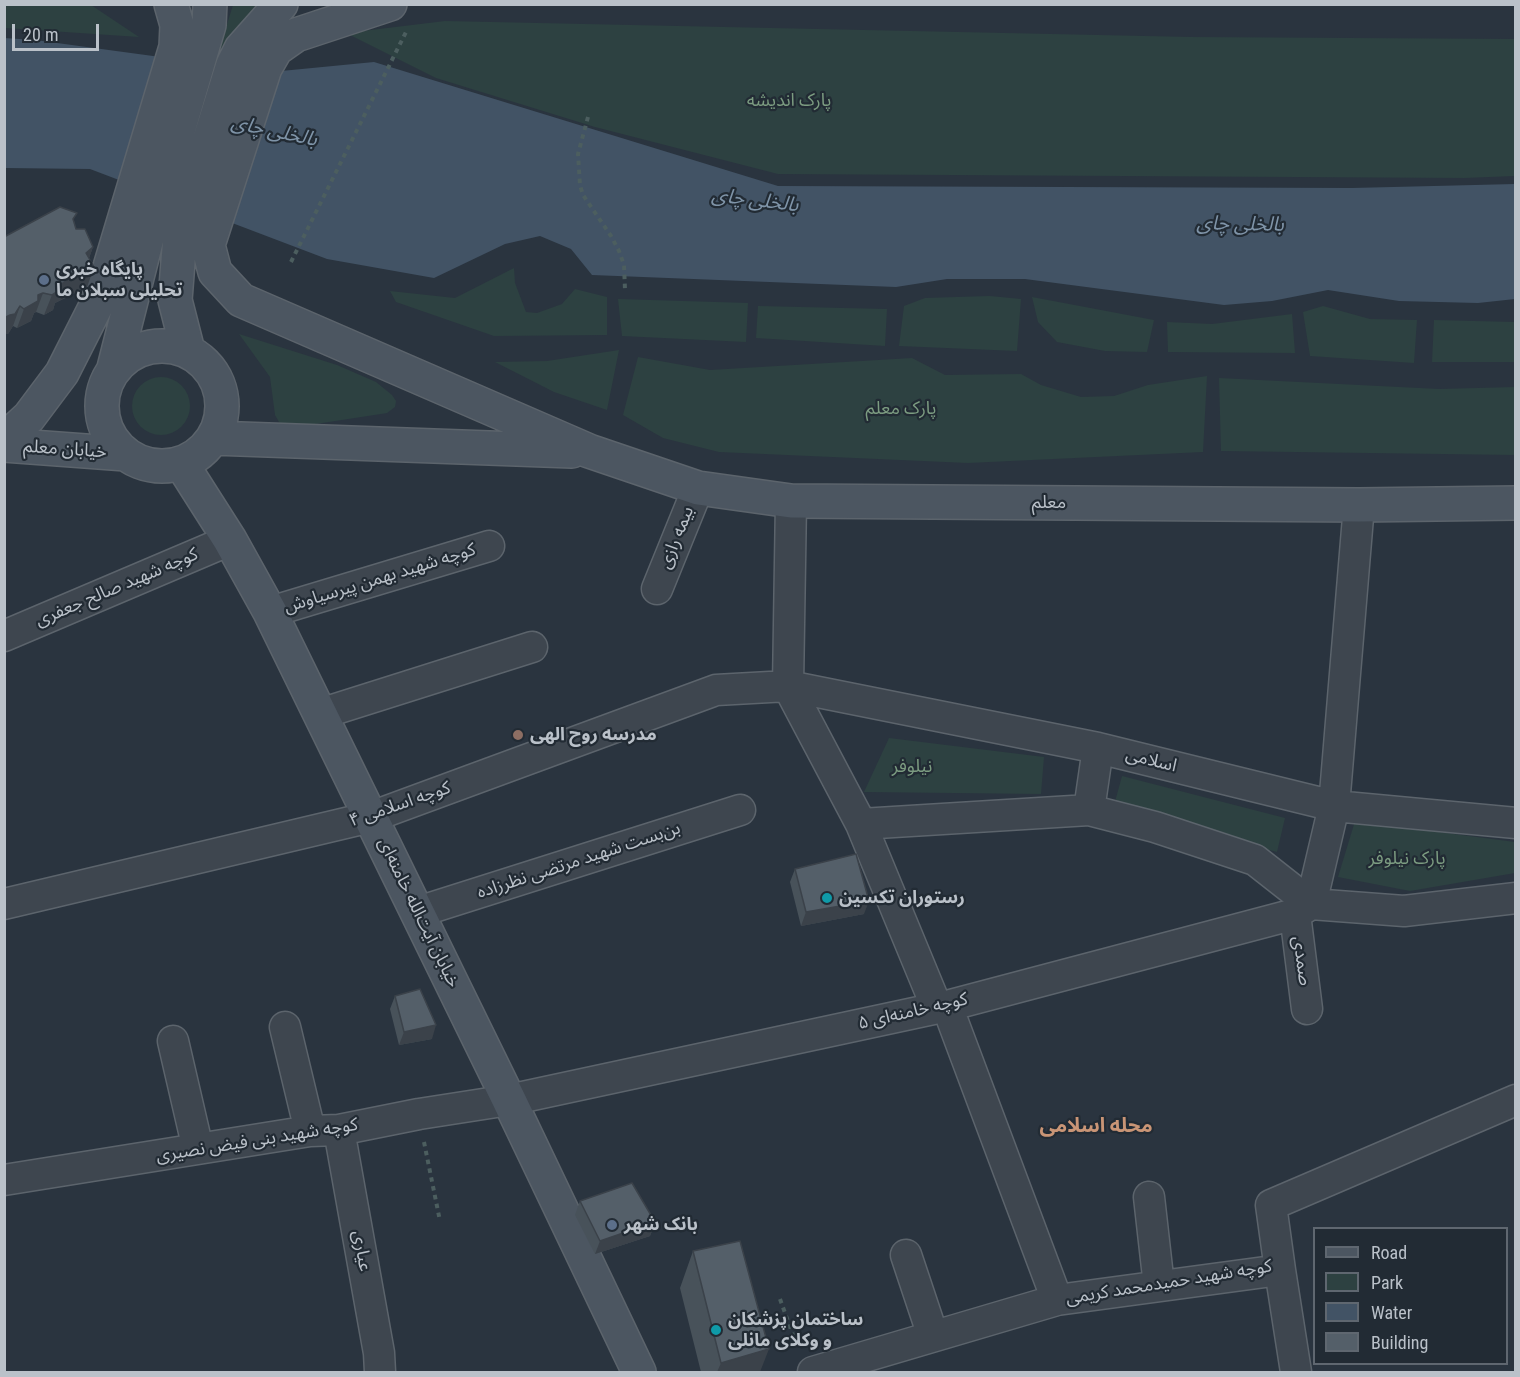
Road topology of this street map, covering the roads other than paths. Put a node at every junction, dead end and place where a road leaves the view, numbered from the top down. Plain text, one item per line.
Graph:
1 (171, 4) edge
2 (210, 4) edge
3 (281, 4) edge
4 (390, 4) edge
5 (188, 51) junction
6 (165, 231) junction
7 (188, 351) junction
8 (114, 368) junction
9 (213, 438) junction
10 (4, 440) edge
11 (4, 445) edge
12 (589, 451) junction
13 (126, 454) junction
14 (182, 463) junction
15 (698, 488) junction
16 (791, 501) junction
17 (1515, 503) edge
18 (1359, 505) junction
19 (230, 540) junction
20 (489, 546) dead end
21 (657, 589) dead end
22 (270, 612) junction
23 (4, 636) edge
24 (532, 647) dead end
25 (788, 686) junction
26 (320, 714) junction
27 (1098, 748) junction
28 (1334, 806) junction
29 (740, 810) dead end
30 (1089, 810) junction
31 (371, 818) junction
32 (1515, 823) edge
33 (861, 824) junction
34 (1515, 898) edge
35 (4, 904) edge
36 (1303, 909) junction
37 (418, 912) junction
38 (942, 1007) junction
39 (1307, 1009) dead end
40 (285, 1027) dead end
41 (173, 1041) dead end
42 (509, 1100) junction
43 (1515, 1100) edge
44 (325, 1131) junction
45 (198, 1149) junction
46 (4, 1180) edge
47 (1149, 1197) dead end
48 (906, 1256) dead end
49 (1280, 1269) junction
50 (1159, 1286) junction
51 (1057, 1300) junction
52 (933, 1336) junction
53 (806, 1362) edge
54 (380, 1372) edge
55 (639, 1372) edge
56 (1296, 1372) edge

1 - 5 main road
2 - 5 main road
3 - 6 main road
4 - 6 main road
5 - 6 main road
6 - 7 main road
6 - 8 main road
6 - 10 main road
6 - 12 main road
7 - 8 main road
7 - 9 main road
8 - 13 main road
9 - 12 main road
9 - 14 main road
11 - 13 main road, خیابان معلم
12 - 15 main road, معلم
13 - 14 main road
14 - 19 main road, خیابان آیت‌الله خامنه‌ای
15 - 16 main road, معلم
15 - 21 street, بیمه رازی
16 - 18 main road, معلم
16 - 25 street
17 - 18 main road, معلم
18 - 28 street
19 - 22 main road, خیابان آیت‌الله خامنه‌ای
19 - 23 street, کوچه شهید صالح جعفری
20 - 22 street, کوچه شهید بهمن پیرسیاوش
22 - 26 main road, خیابان آیت‌الله خامنه‌ای
24 - 26 street
25 - 27 street, اسلامی
25 - 31 street, کوچه اسلامی ۴
25 - 33 street
26 - 31 main road, خیابان آیت‌الله خامنه‌ای
27 - 28 street, اسلامی
27 - 30 street
28 - 32 street, اسلامی
28 - 36 street
29 - 37 street, بن‌بست شهید مرتضی نظرزاده
30 - 33 street
30 - 36 street
31 - 35 street, کوچه اسلامی ۴
31 - 37 main road, خیابان آیت‌الله خامنه‌ای
33 - 38 street
34 - 36 street
36 - 38 street, کوچه خامنه‌ای ۵
36 - 39 street, صمدی
37 - 42 main road, خیابان آیت‌الله خامنه‌ای
38 - 42 street, کوچه خامنه‌ای ۵
38 - 51 street
40 - 44 street, عیاری
41 - 45 street
42 - 44 street, کوچه شهید بنی فیض نصیری
42 - 55 main road, خیابان آیت‌الله خامنه‌ای
43 - 49 street, کوچه شهید حمیدمحمد کریمی
44 - 45 street, کوچه شهید بنی فیض نصیری
44 - 54 street, عیاری
45 - 46 street, کوچه شهید بنی فیض نصیری
47 - 50 street
48 - 52 street
49 - 50 street, کوچه شهید حمیدمحمد کریمی
49 - 56 street
50 - 51 street, کوچه شهید حمیدمحمد کریمی
51 - 52 street, کوچه شهید حمیدمحمد کریمی
52 - 53 street, کوچه شهید حمیدمحمد کریمی

